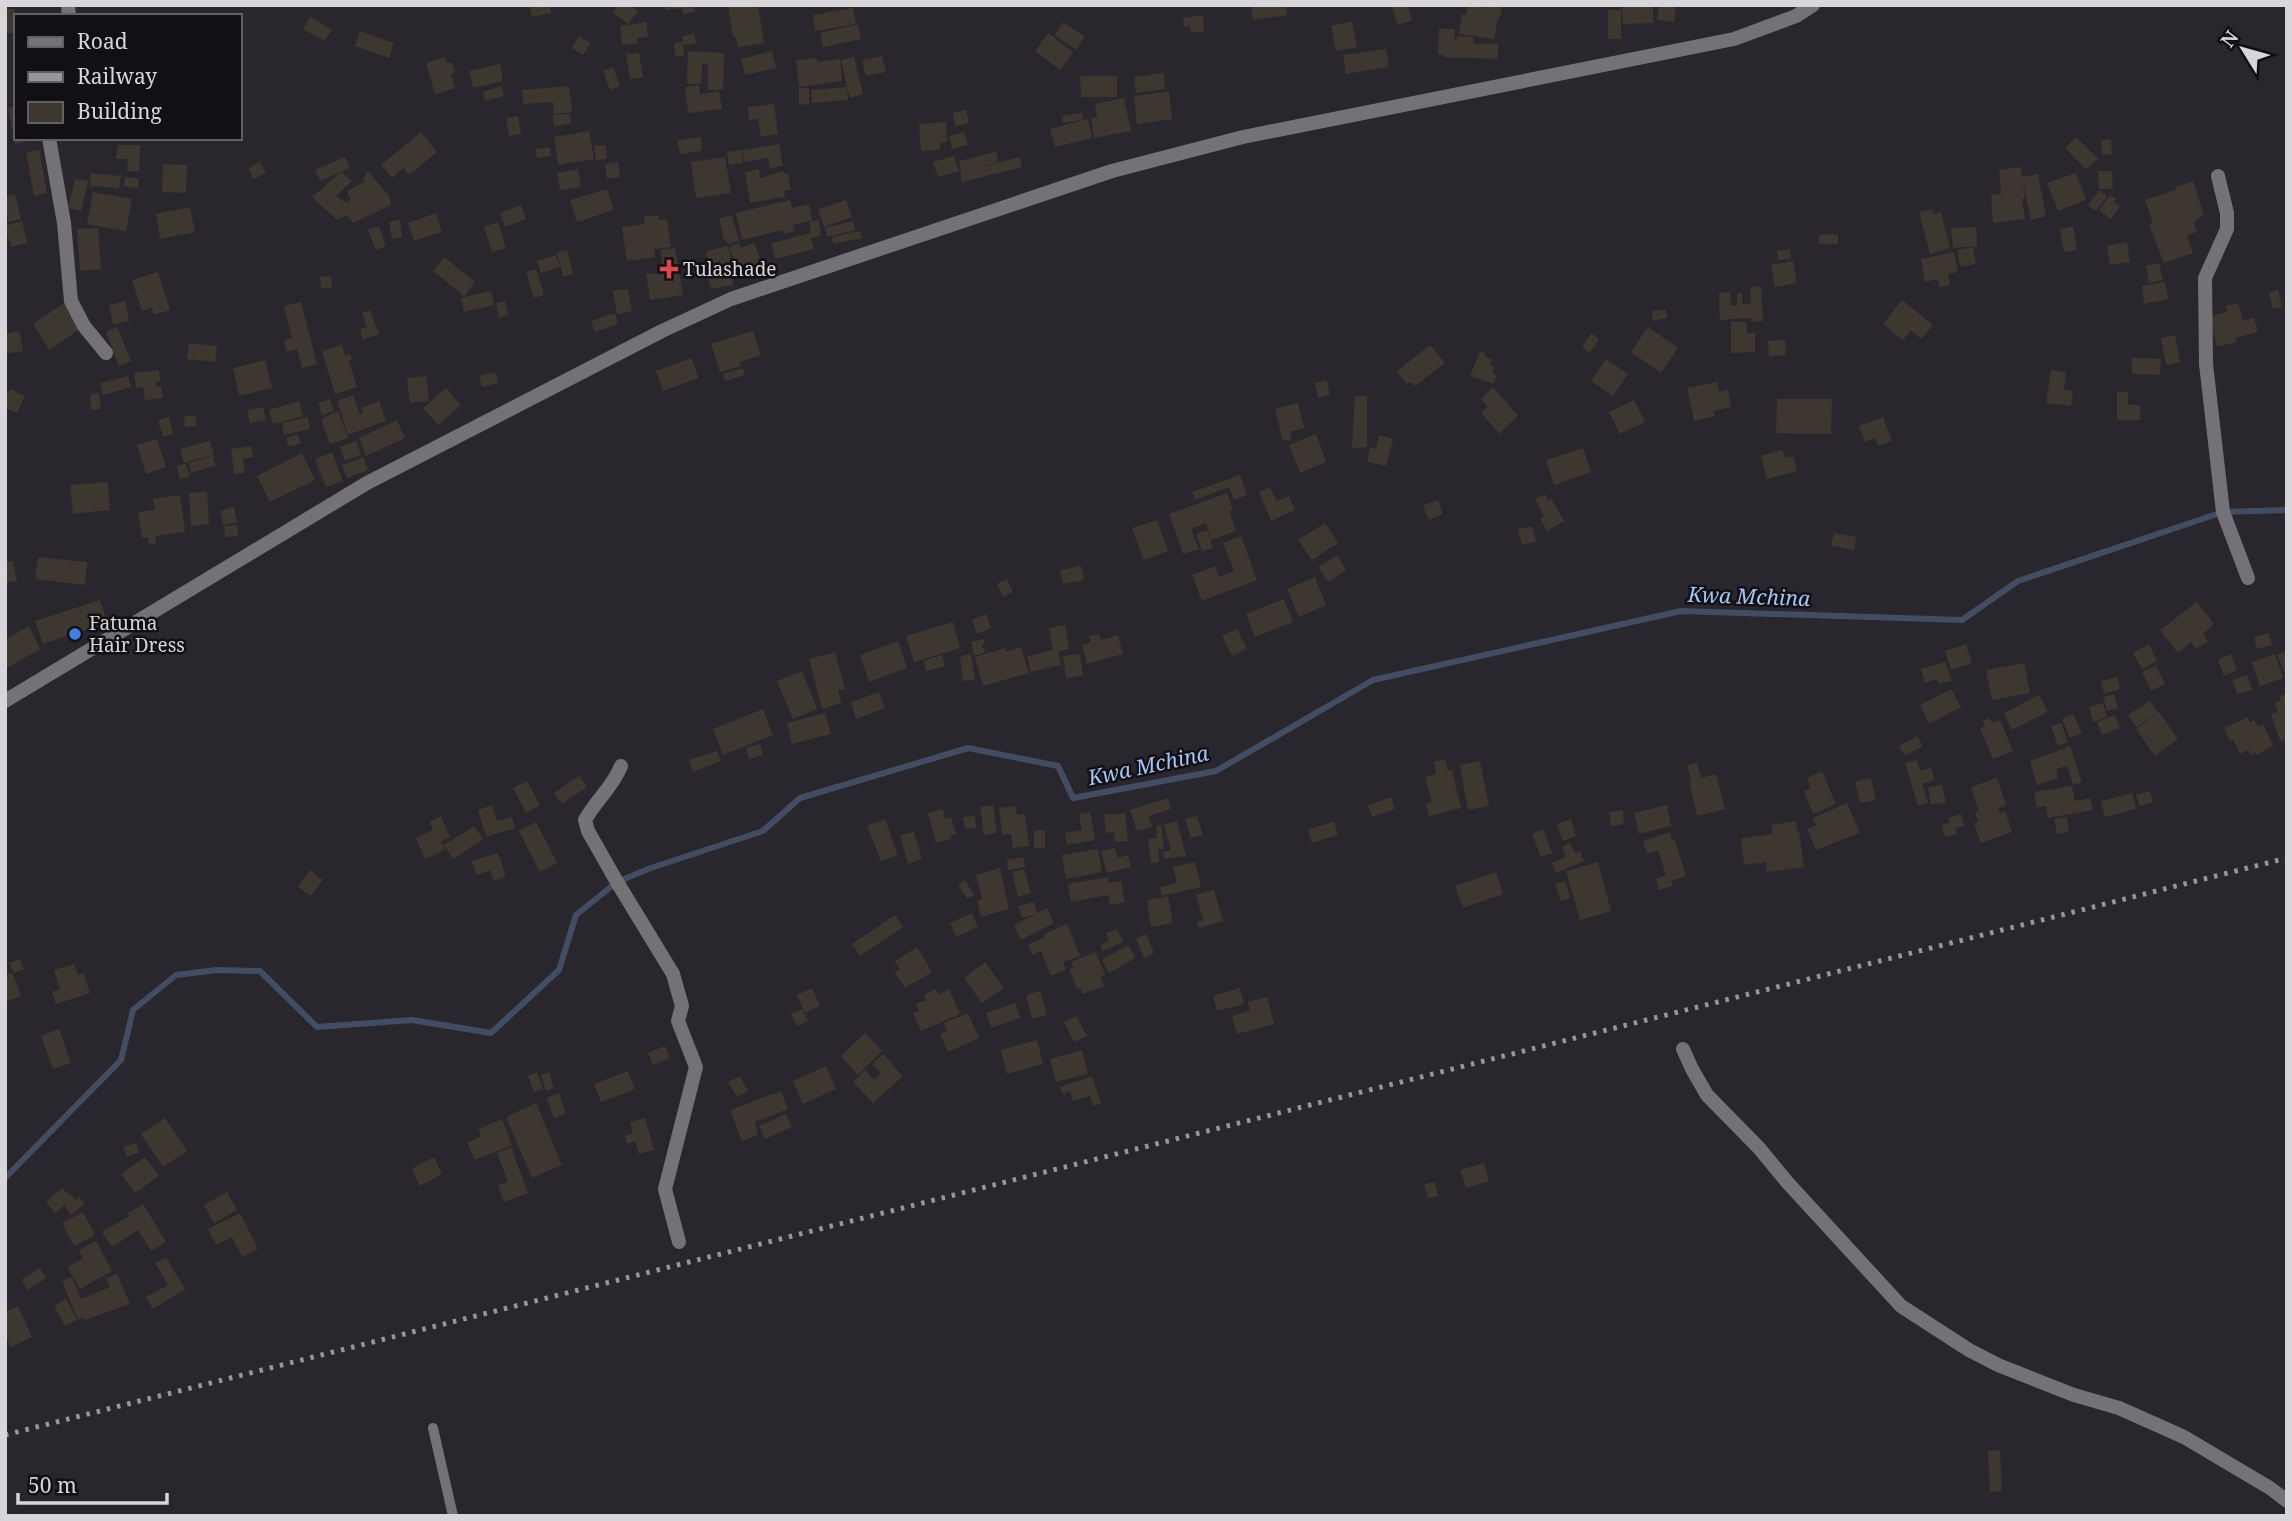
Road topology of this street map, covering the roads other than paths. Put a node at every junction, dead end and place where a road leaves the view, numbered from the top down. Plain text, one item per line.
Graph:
1 (1813, 5) edge
2 (49, 140) edge
3 (2218, 176) dead end
4 (106, 353) dead end
5 (2249, 578) dead end
6 (5, 701) edge
7 (621, 766) dead end
8 (1683, 1049) dead end
9 (679, 1242) dead end
10 (433, 1428) dead end
11 (2287, 1501) edge
12 (453, 1516) edge

1 - 6 street
2 - 4 street
3 - 5 street
7 - 9 street
8 - 11 street
10 - 12 lane

